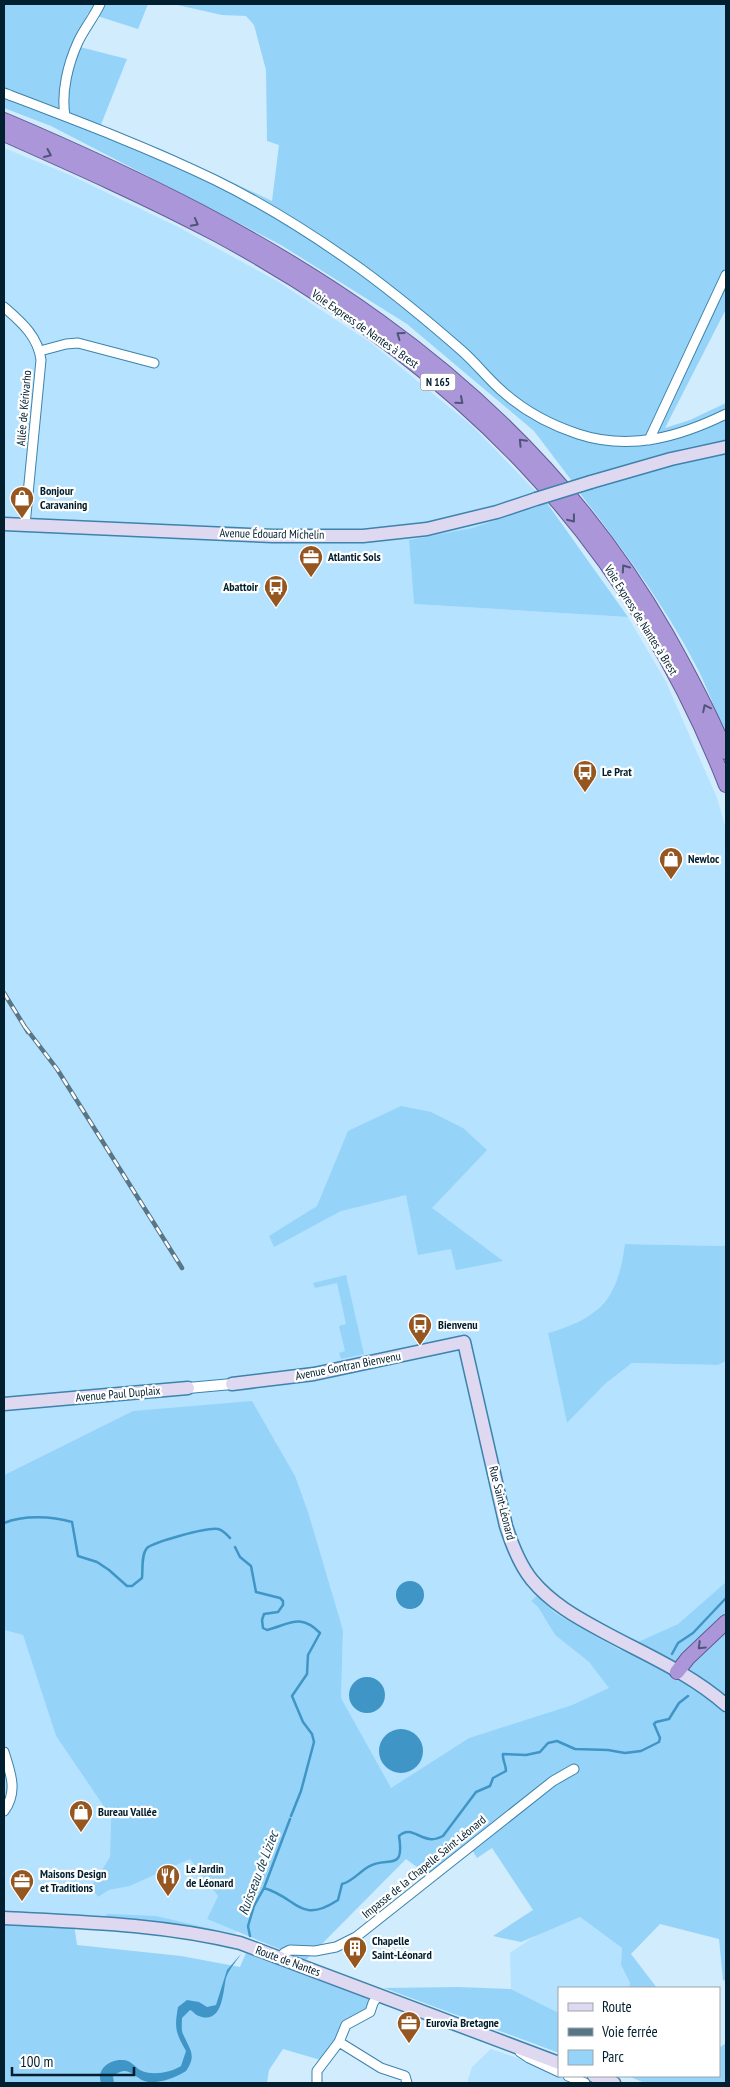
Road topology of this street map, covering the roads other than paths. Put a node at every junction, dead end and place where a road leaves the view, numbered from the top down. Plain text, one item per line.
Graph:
1 (100, 4) edge
2 (4, 93) edge
3 (65, 116) junction
4 (4, 120) edge
5 (4, 134) edge
6 (726, 275) edge
7 (4, 307) edge
8 (40, 351) junction
9 (154, 363) dead end
10 (726, 414) edge
11 (649, 440) junction
12 (726, 447) edge
13 (4, 524) edge
14 (25, 524) junction
15 (726, 752) edge
16 (726, 785) edge
17 (464, 1342) joint
18 (232, 1384) joint
19 (188, 1388) joint
20 (4, 1404) edge
21 (726, 1622) edge
22 (677, 1672) junction
23 (726, 1705) edge
24 (4, 1752) edge
25 (574, 1769) dead end
26 (4, 1811) edge
27 (4, 1914) edge
28 (4, 1918) edge
29 (35, 1920) junction
30 (281, 1958) junction
31 (379, 1994) junction
32 (339, 2042) junction
33 (510, 2045) junction
34 (558, 2063) edge
35 (558, 2072) edge
36 (570, 2077) edge
37 (597, 2077) edge
38 (317, 2083) edge
39 (407, 2083) edge
40 (585, 2083) edge
41 (614, 2083) edge

1 - 3 street
2 - 3 street
3 - 11 street
15 -> 4 highway, Voie Express de Nantes à Brest / N 165
5 -> 16 highway, Voie Express de Nantes à Brest / N 165
6 - 11 street
7 - 8 street, Allée de Kérivarho
8 - 9 street
8 - 14 street, Allée de Kérivarho
10 - 11 street
12 - 14 main road, Avenue Édouard Michelin, bridge
13 - 14 main road, Avenue Édouard Michelin
17 - 18 main road, Avenue Gontran Bienvenu
17 - 22 main road, Rue Saint-Léonard
18 - 19 street, Avenue Paul Duplaix
19 - 20 main road, Avenue Paul Duplaix
21 -> 22 highway
22 - 23 main road, Rue Saint-Léonard
24 - 26 street
25 - 30 street, Impasse de la Chapelle Saint-Léonard
27 - 29 street
28 - 29 main road, Route de Nantes
29 - 30 main road, Route de Nantes
30 - 31 main road, Route de Nantes
31 - 32 street
31 - 33 main road, Route de Nantes
32 - 38 street
32 - 39 street
33 - 34 main road, Route de Nantes
33 - 35 street
36 - 40 street
37 - 41 main road

